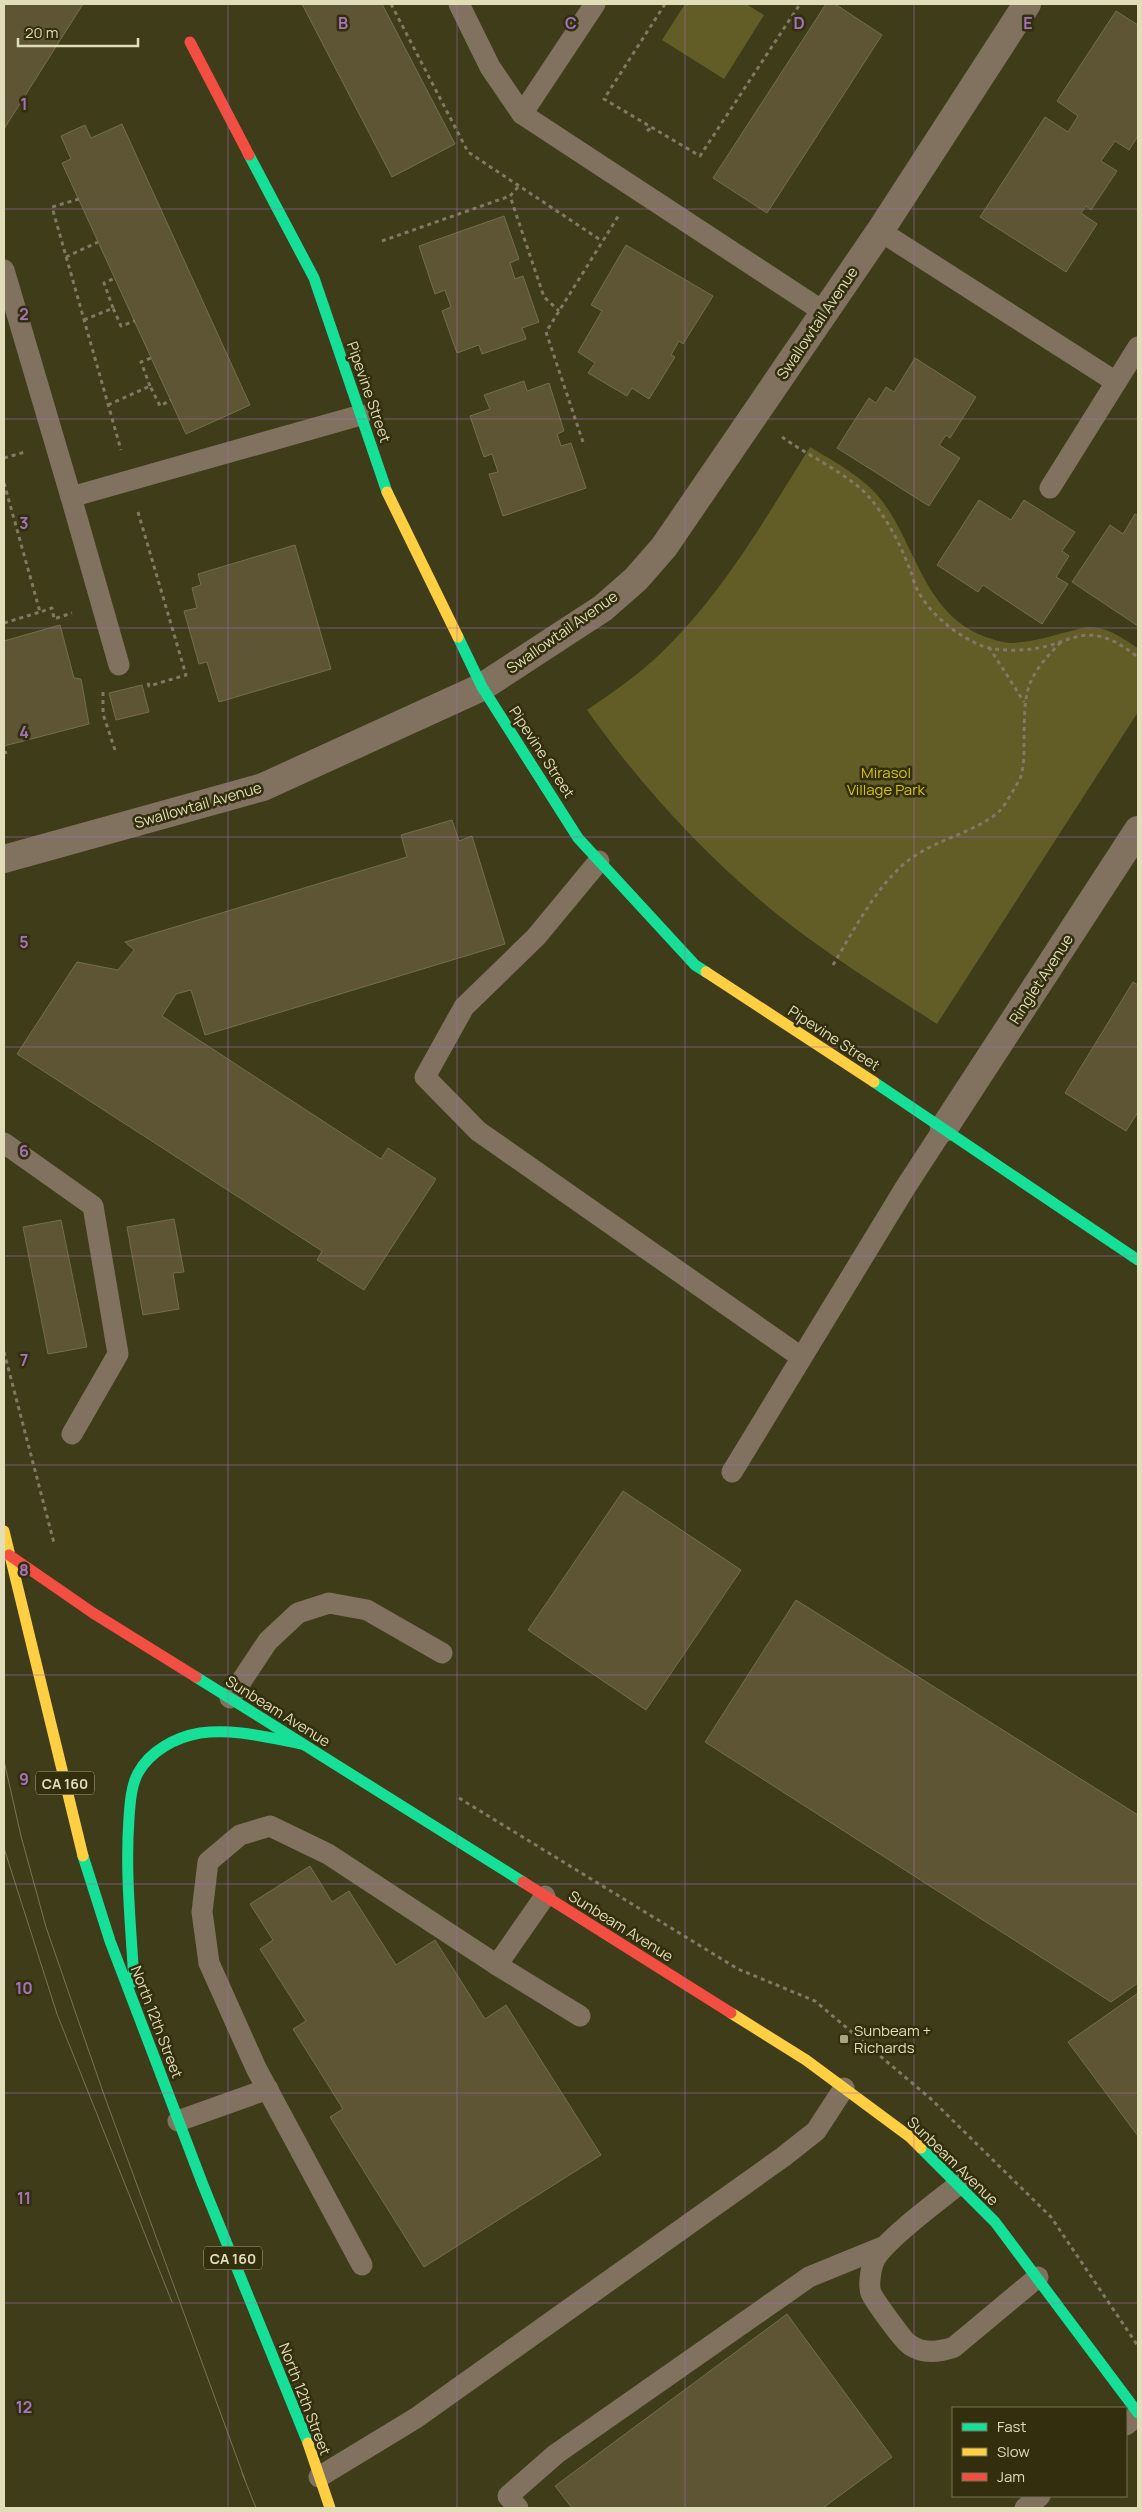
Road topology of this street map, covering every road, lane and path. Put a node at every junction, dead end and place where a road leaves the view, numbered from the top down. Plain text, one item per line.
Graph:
1 (391, 4) edge
2 (459, 4) edge
3 (595, 4) edge
4 (665, 4) edge
5 (800, 4) edge
6 (1027, 4) edge
7 (190, 42) dead end
8 (522, 114) junction
9 (652, 127) junction
10 (646, 131) dead end
11 (518, 187) junction
12 (510, 196) junction
13 (79, 199) dead end
14 (583, 222) dead end
15 (581, 228) junction
16 (880, 231) junction
17 (382, 241) dead end
18 (98, 242) dead end
19 (66, 257) junction
20 (4, 270) edge
21 (115, 278) dead end
22 (113, 308) junction
23 (559, 311) junction
24 (824, 312) junction
25 (84, 320) junction
26 (134, 321) dead end
27 (1138, 347) edge
28 (151, 358) dead end
29 (1116, 382) junction
30 (150, 386) junction
31 (171, 400) dead end
32 (108, 405) junction
33 (361, 415) junction
34 (753, 416) junction
35 (583, 442) dead end
36 (123, 456) dead end
37 (4, 483) edge
38 (1050, 488) dead end
39 (71, 497) junction
40 (78, 611) dead end
41 (40, 612) junction
42 (4, 623) edge
43 (1062, 641) junction
44 (989, 647) junction
45 (1138, 657) edge
46 (119, 665) dead end
47 (100, 683) dead end
48 (482, 687) junction
49 (102, 692) dead end
50 (1025, 702) junction
51 (1138, 830) edge
52 (4, 859) edge
53 (599, 861) junction
54 (833, 965) dead end
55 (944, 1128) junction
56 (4, 1143) edge
57 (1138, 1260) edge
58 (4, 1352) edge
59 (801, 1357) junction
60 (72, 1434) dead end
61 (732, 1472) dead end
62 (4, 1531) edge
63 (54, 1545) dead end
64 (9, 1555) junction
65 (442, 1653) dead end
66 (230, 1698) junction
67 (302, 1744) junction
68 (545, 1896) junction
69 (497, 1965) junction
70 (136, 2008) junction
71 (580, 2016) dead end
72 (844, 2088) junction
73 (268, 2089) junction
74 (178, 2121) junction
75 (958, 2185) junction
76 (885, 2246) junction
77 (362, 2265) dead end
78 (1038, 2277) junction
79 (1138, 2414) edge
80 (1127, 2424) edge
81 (319, 2477) junction
82 (1039, 2497) edge
83 (330, 2508) edge
84 (518, 2508) edge
85 (1025, 2508) edge

1 - 11 path
2 - 8 lane
3 - 8 lane
4 - 9 path
5 - 9 path
6 - 16 street, Swallowtail Avenue
7 - 33 street, Pipevine Street
8 - 24 lane
9 - 10 path
11 - 12 path
11 - 15 path
12 - 17 path
12 - 23 path
13 - 19 path
14 - 15 path
15 - 23 path
16 - 24 street, Swallowtail Avenue
16 - 29 lane
18 - 19 path
19 - 25 path
20 - 39 lane
21 - 22 path
22 - 25 path
22 - 26 path
23 - 35 path
24 - 34 street, Swallowtail Avenue
25 - 32 path
27 - 29 lane
28 - 30 path
29 - 38 lane
30 - 31 path
30 - 32 path
32 - 36 path
33 - 39 lane
33 - 48 street, Pipevine Street
34 - 44 path
34 - 48 street, Swallowtail Avenue
37 - 41 path
39 - 46 lane
40 - 41 path
41 - 42 path
43 - 44 path
43 - 45 path
43 - 50 path
44 - 50 path
47 - 49 path
48 - 52 street, Swallowtail Avenue
48 - 53 street, Pipevine Street
50 - 54 path
51 - 55 street, Ringlet Avenue
53 - 55 street, Pipevine Street
53 - 59 lane
55 - 57 street, Pipevine Street
55 - 59 lane
56 - 60 lane
58 - 63 path
59 - 61 lane
62 - 64 street, North 12th Street / CA 160
64 - 66 street, Sunbeam Avenue
64 - 70 street, North 12th Street / CA 160
65 - 66 lane
66 - 67 street, Sunbeam Avenue
67 - 68 street, Sunbeam Avenue
67 - 70 street
68 - 69 lane
68 - 72 street, Sunbeam Avenue
69 - 71 lane
69 - 73 lane
70 - 74 street, North 12th Street / CA 160
72 - 75 street, Sunbeam Avenue
72 - 81 lane
73 - 74 lane
73 - 77 lane
74 - 81 street, North 12th Street / CA 160
75 - 76 lane
75 - 78 street, Sunbeam Avenue
76 - 78 lane
76 - 84 lane
78 - 79 street, Sunbeam Avenue
79 - 80 lane
81 - 83 street, North 12th Street / CA 160
82 - 85 lane

